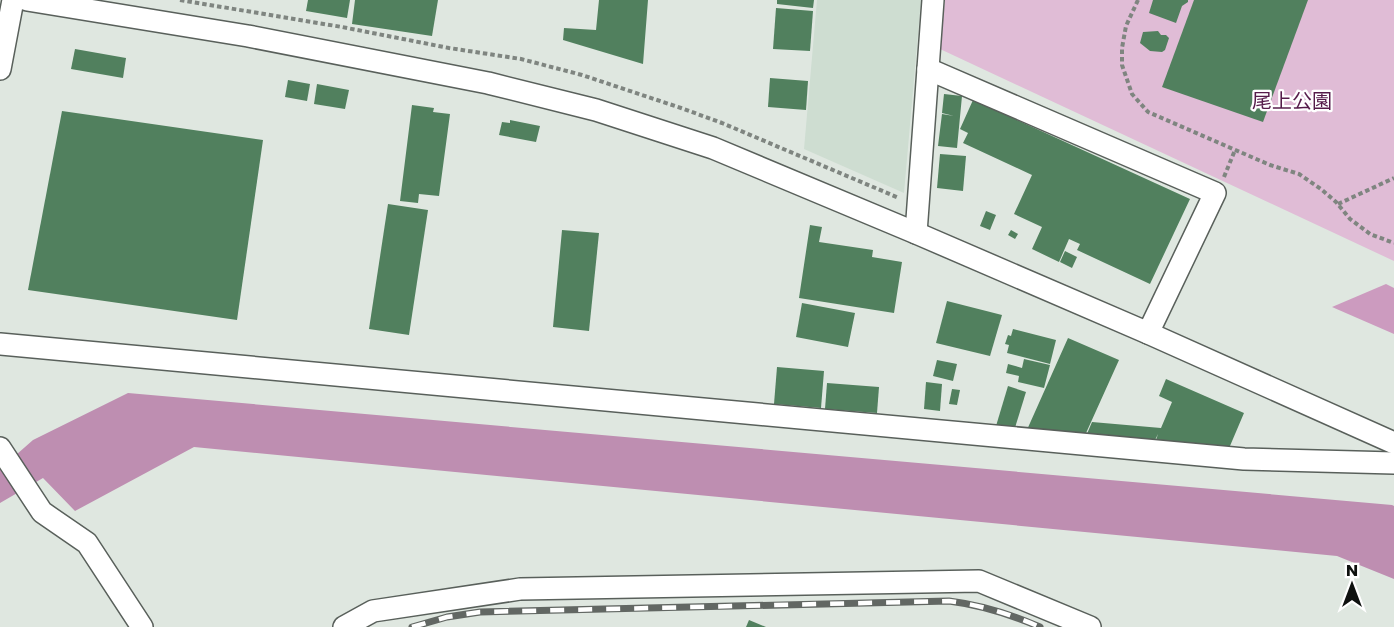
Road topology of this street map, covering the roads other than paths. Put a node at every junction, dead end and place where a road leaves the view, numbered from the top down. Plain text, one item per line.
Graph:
1 (13, 0) edge
2 (27, 0) edge
3 (933, 0) edge
4 (0, 69) edge
5 (928, 69) junction
6 (916, 233) junction
7 (1148, 333) junction
8 (0, 344) edge
9 (1394, 443) edge
10 (0, 448) edge
11 (1394, 463) edge
12 (142, 627) edge
13 (344, 627) edge
14 (1090, 627) edge

1 - 4 street
2 - 6 street
3 - 5 street
5 - 6 street
5 - 7 street
6 - 7 street
7 - 9 street
8 - 11 street
10 - 12 street
13 - 14 street

